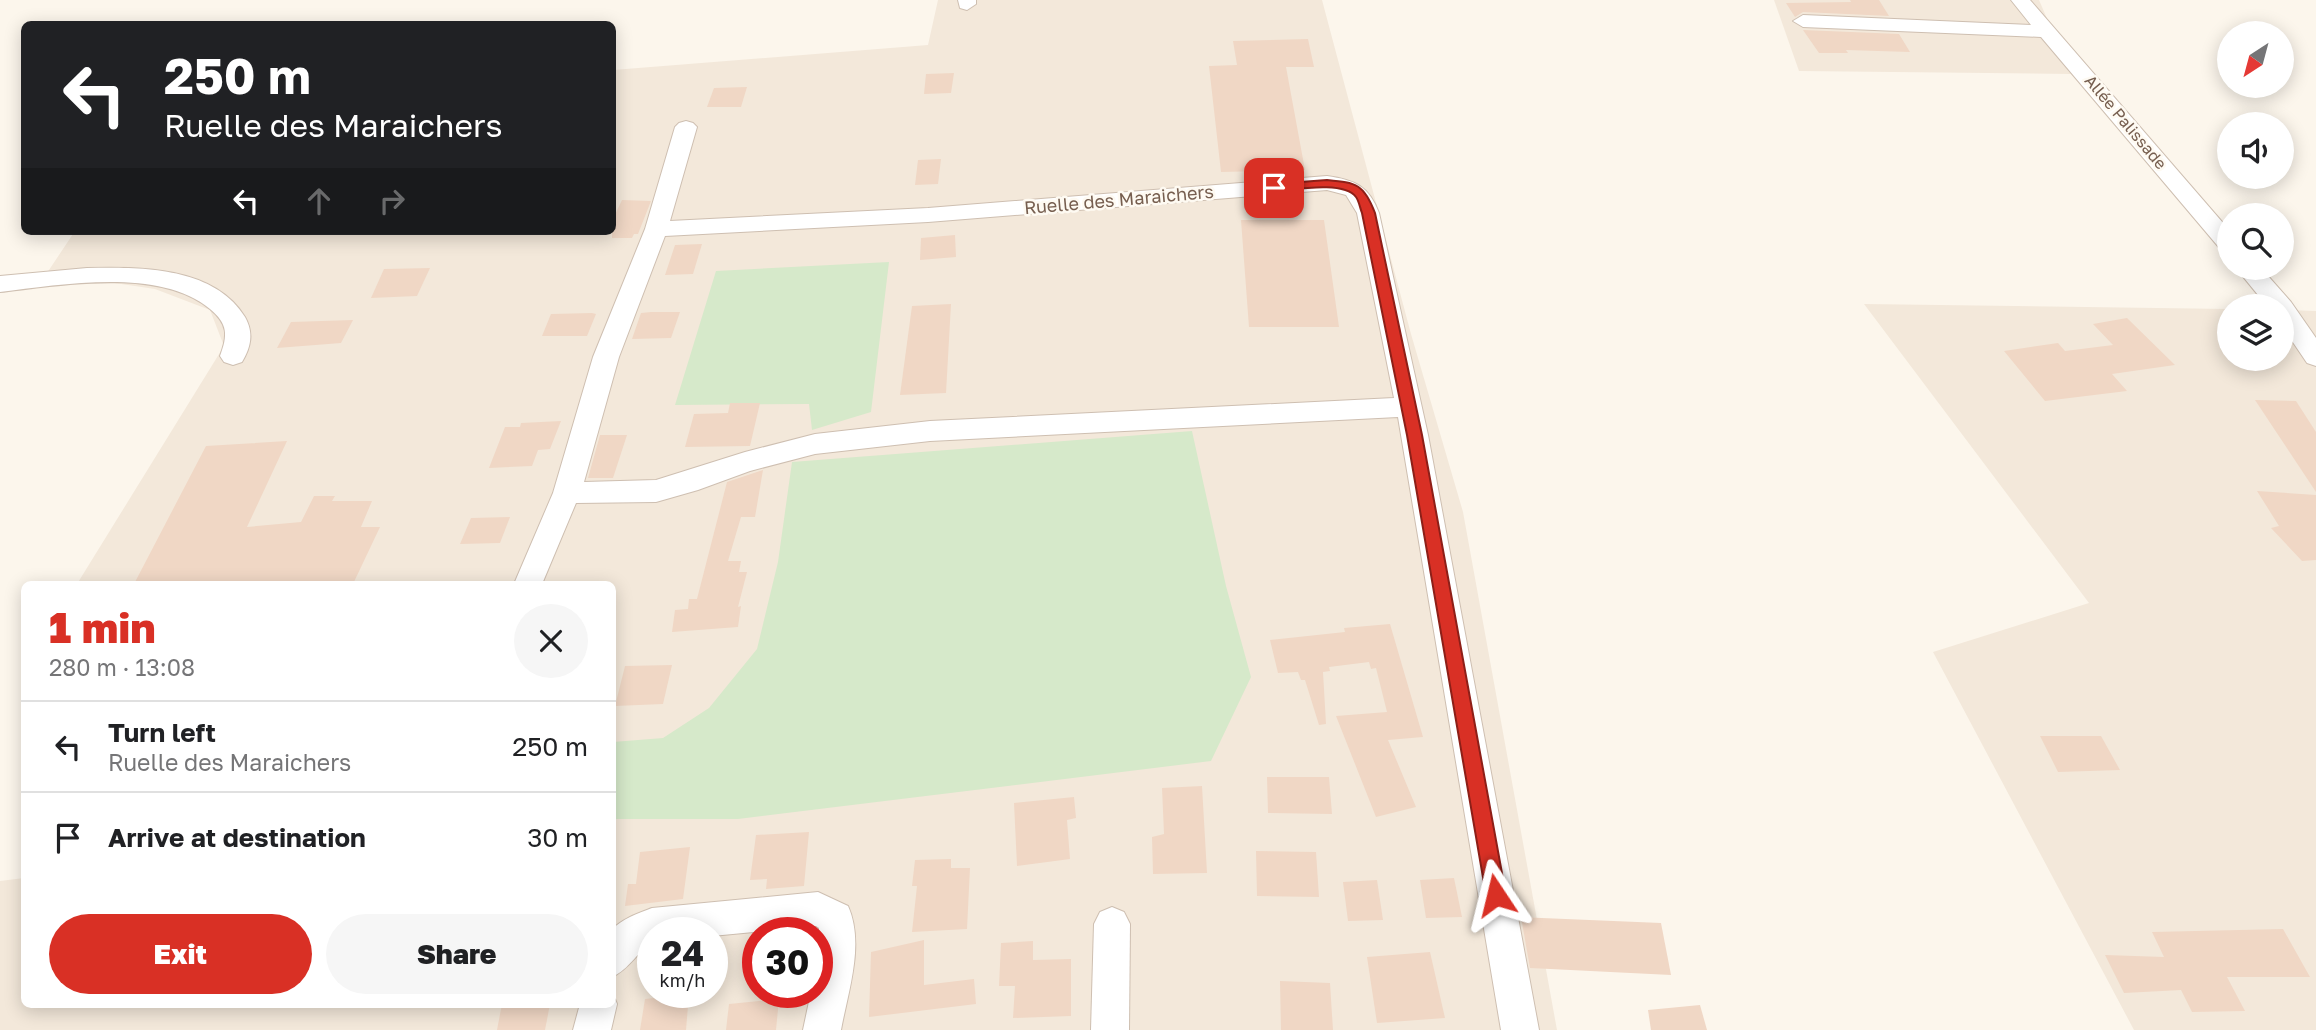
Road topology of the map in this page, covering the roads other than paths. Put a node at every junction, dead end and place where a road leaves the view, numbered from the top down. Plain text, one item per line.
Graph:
1 (2020, 0) edge
2 (1803, 21) dead end
3 (2045, 31) junction
4 (686, 127) dead end
5 (656, 229) junction
6 (2217, 231) edge
7 (2258, 280) edge
8 (0, 284) edge
9 (2270, 294) edge
10 (2294, 326) edge
11 (233, 356) dead end
12 (2316, 357) edge
13 (1409, 407) junction
14 (567, 493) junction
15 (529, 581) edge
16 (1112, 924) dead end
17 (616, 954) edge
18 (598, 1008) edge
19 (592, 1030) edge
20 (822, 1030) edge
21 (1110, 1030) edge
22 (1520, 1030) edge

1 - 3 street, Allée Palissade
2 - 3 street
3 - 6 street, Allée Palissade
4 - 5 street
5 - 13 street, Ruelle des Maraichers
5 - 14 street
7 - 9 street
8 - 11 street
10 - 12 street
13 - 14 street
13 - 22 street, Ruelle des Maraichers
14 - 15 street
16 - 21 street
17 - 20 street
18 - 19 street

